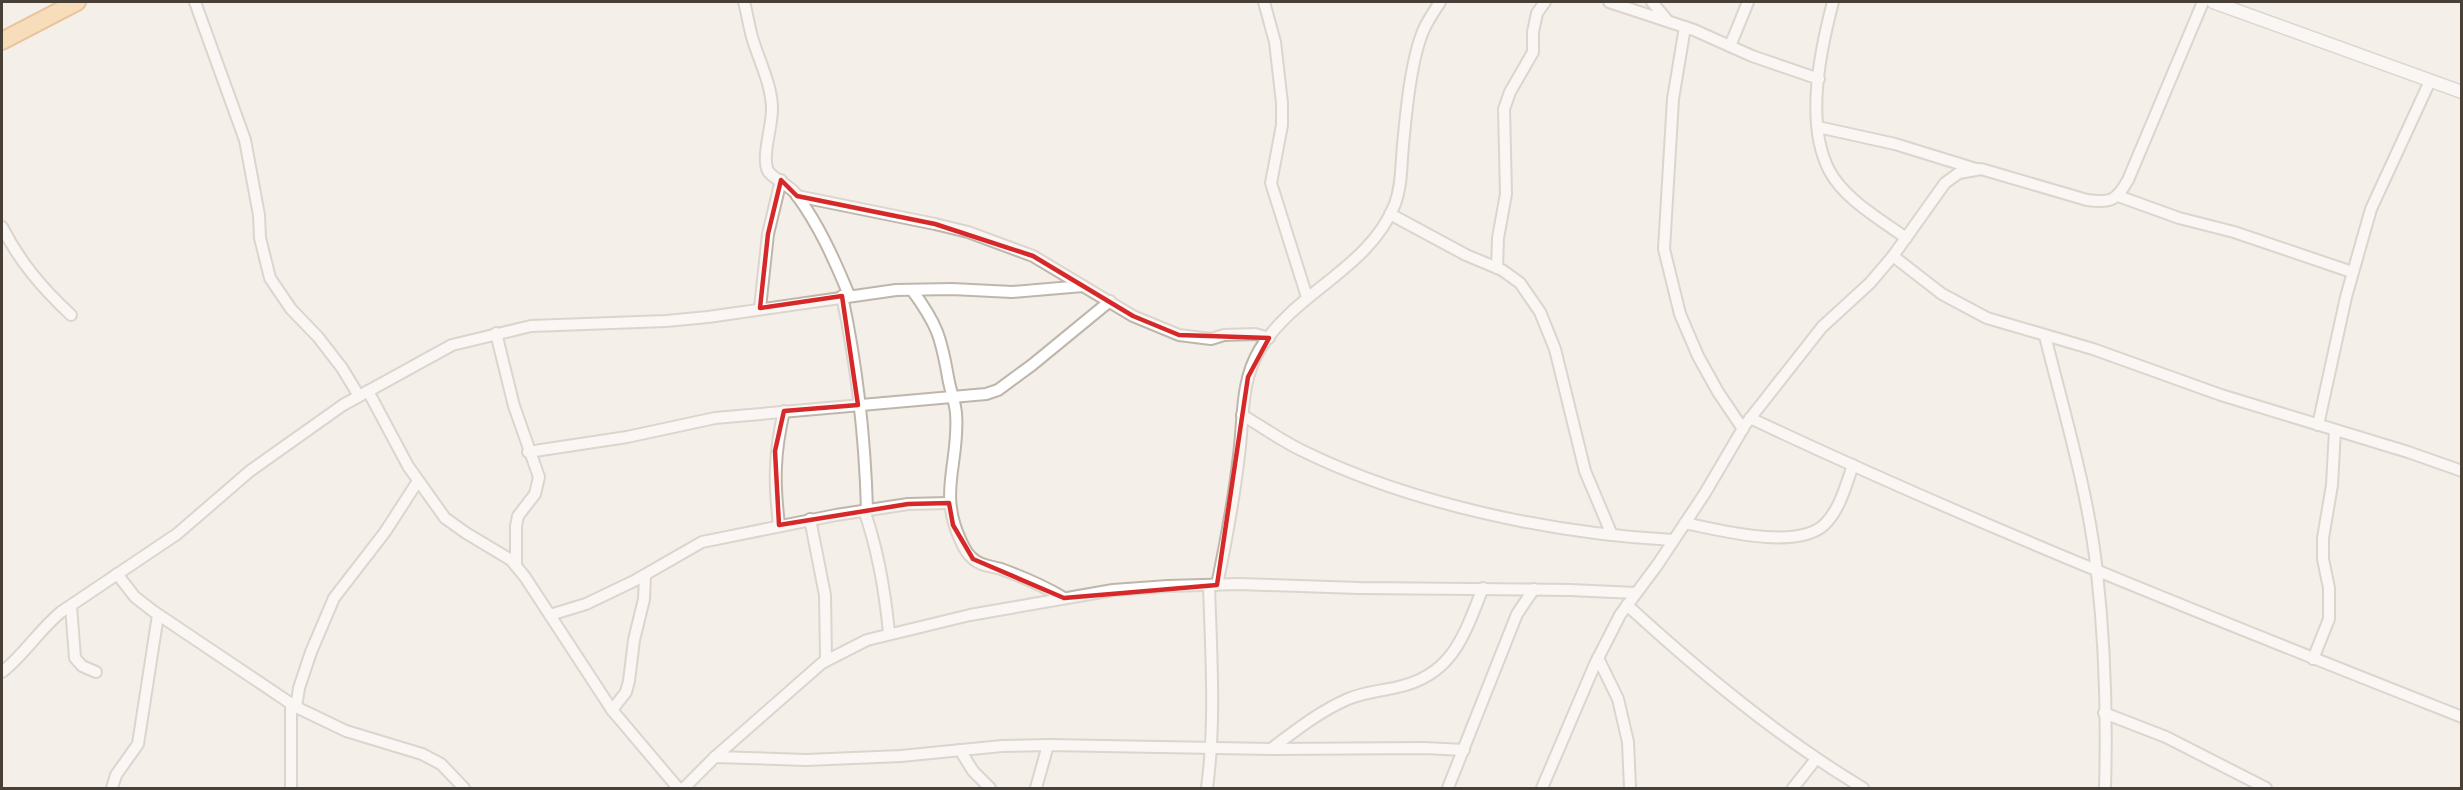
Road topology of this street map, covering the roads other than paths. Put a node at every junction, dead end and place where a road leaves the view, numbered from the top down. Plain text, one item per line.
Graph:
1 (77, 2) edge
2 (195, 2) edge
3 (744, 2) edge
4 (1264, 2) edge
5 (1440, 2) edge
6 (1545, 2) edge
7 (1610, 2) edge
8 (1652, 2) edge
9 (1748, 2) edge
10 (1833, 2) edge
11 (2203, 2) edge
12 (2213, 2) edge
13 (1669, 21) junction
14 (1685, 27) junction
15 (2, 41) edge
16 (1730, 46) junction
17 (1819, 79) junction
18 (2430, 81) junction
19 (2462, 92) edge
20 (1818, 126) junction
21 (1978, 170) junction
22 (781, 180) junction
23 (797, 196) junction
24 (2118, 196) junction
25 (1390, 214) junction
26 (2, 226) edge
27 (1906, 238) junction
28 (1893, 256) junction
29 (1497, 268) junction
30 (2352, 272) junction
31 (1083, 286) junction
32 (912, 290) junction
33 (845, 295) junction
34 (1307, 297) junction
35 (1110, 301) junction
36 (760, 308) junction
37 (71, 315) dead end
38 (496, 333) junction
39 (2045, 336) junction
40 (1269, 338) junction
41 (364, 394) junction
42 (953, 396) junction
43 (858, 405) junction
44 (784, 411) junction
45 (1242, 415) junction
46 (1750, 418) junction
47 (2318, 425) junction
48 (1743, 429) junction
49 (2335, 430) junction
50 (528, 452) junction
51 (1852, 465) junction
52 (2462, 471) edge
53 (418, 481) junction
54 (949, 503) junction
55 (866, 510) junction
56 (810, 519) junction
57 (1685, 523) junction
58 (779, 525) junction
59 (1612, 535) junction
60 (1673, 540) junction
61 (516, 566) junction
62 (2097, 572) junction
63 (117, 574) junction
64 (645, 575) junction
65 (1213, 585) junction
66 (1483, 588) junction
67 (1534, 589) junction
68 (1636, 593) junction
69 (1064, 598) junction
70 (1627, 605) junction
71 (70, 606) junction
72 (158, 615) junction
73 (550, 615) junction
74 (889, 633) junction
75 (1598, 658) junction
76 (2313, 659) junction
77 (826, 661) junction
78 (2, 672) edge
79 (96, 672) dead end
80 (294, 705) junction
81 (612, 710) junction
82 (2104, 713) junction
83 (2462, 717) edge
84 (1048, 745) junction
85 (1212, 748) junction
86 (1270, 749) junction
87 (960, 750) junction
88 (1464, 750) junction
89 (715, 757) junction
90 (1816, 759) junction
91 (112, 789) edge
92 (291, 789) edge
93 (464, 789) edge
94 (678, 789) edge
95 (684, 789) edge
96 (990, 789) edge
97 (1036, 789) edge
98 (1206, 789) edge
99 (1448, 789) edge
100 (1542, 789) edge
101 (1630, 789) edge
102 (1793, 789) edge
103 (1863, 789) edge
104 (2105, 789) edge
105 (2266, 789) edge

1 - 15 highway
2 - 41 street
3 - 22 street
4 - 34 street
5 - 25 street
6 - 29 street
7 - 13 street
8 - 13 street
9 - 16 street
10 - 17 street
11 - 24 street
12 - 18 street
13 - 14 street
14 - 16 street
14 - 48 street
16 - 17 street
17 - 20 street
18 - 19 street
18 - 30 street
20 - 21 street
20 - 27 street
21 - 24 street
21 - 27 street
22 - 23 street
22 - 36 street
23 - 31 street
23 - 33 street
24 - 30 street
25 - 29 street
25 - 34 street
26 - 37 street
27 - 28 street
28 - 39 street
28 - 46 street
29 - 59 street
30 - 47 street
31 - 32 street
31 - 35 street
32 - 33 street
32 - 42 street
33 - 36 street
33 - 43 street
34 - 40 street
35 - 40 street
35 - 42 street
36 - 38 street
38 - 41 street
38 - 50 street
39 - 47 street
39 - 62 street
40 - 45 street
41 - 53 street
41 - 63 street
42 - 43 street
42 - 54 street
43 - 44 street
43 - 55 street
44 - 50 street
44 - 58 street
45 - 59 street
45 - 65 street
46 - 48 street
46 - 51 street
47 - 49 street
48 - 57 street
49 - 52 street
49 - 76 street
50 - 61 street
51 - 57 street
51 - 62 street
53 - 61 street
53 - 80 street
54 - 55 street
54 - 69 street
55 - 56 street
55 - 74 street
56 - 58 street
56 - 77 street
57 - 60 street
58 - 64 street
59 - 60 street
60 - 68 street
61 - 73 street
62 - 76 street
62 - 82 street
63 - 71 street
63 - 72 street
64 - 73 street
64 - 81 street
65 - 66 street
65 - 69 street
65 - 85 street
66 - 67 street
66 - 86 street
67 - 68 street
67 - 88 street
68 - 70 street
69 - 74 street
70 - 75 street
70 - 90 street
71 - 78 street
71 - 79 street
72 - 80 street
72 - 91 street
73 - 81 street
74 - 77 street
75 - 100 street
75 - 101 street
76 - 83 street
77 - 89 street
80 - 92 street
80 - 93 street
81 - 94 street
82 - 104 street
82 - 105 street
84 - 85 street
84 - 87 street
84 - 97 street
85 - 86 street
85 - 98 street
86 - 88 street
87 - 89 street
87 - 96 street
88 - 99 street
89 - 95 street
90 - 102 street
90 - 103 street

